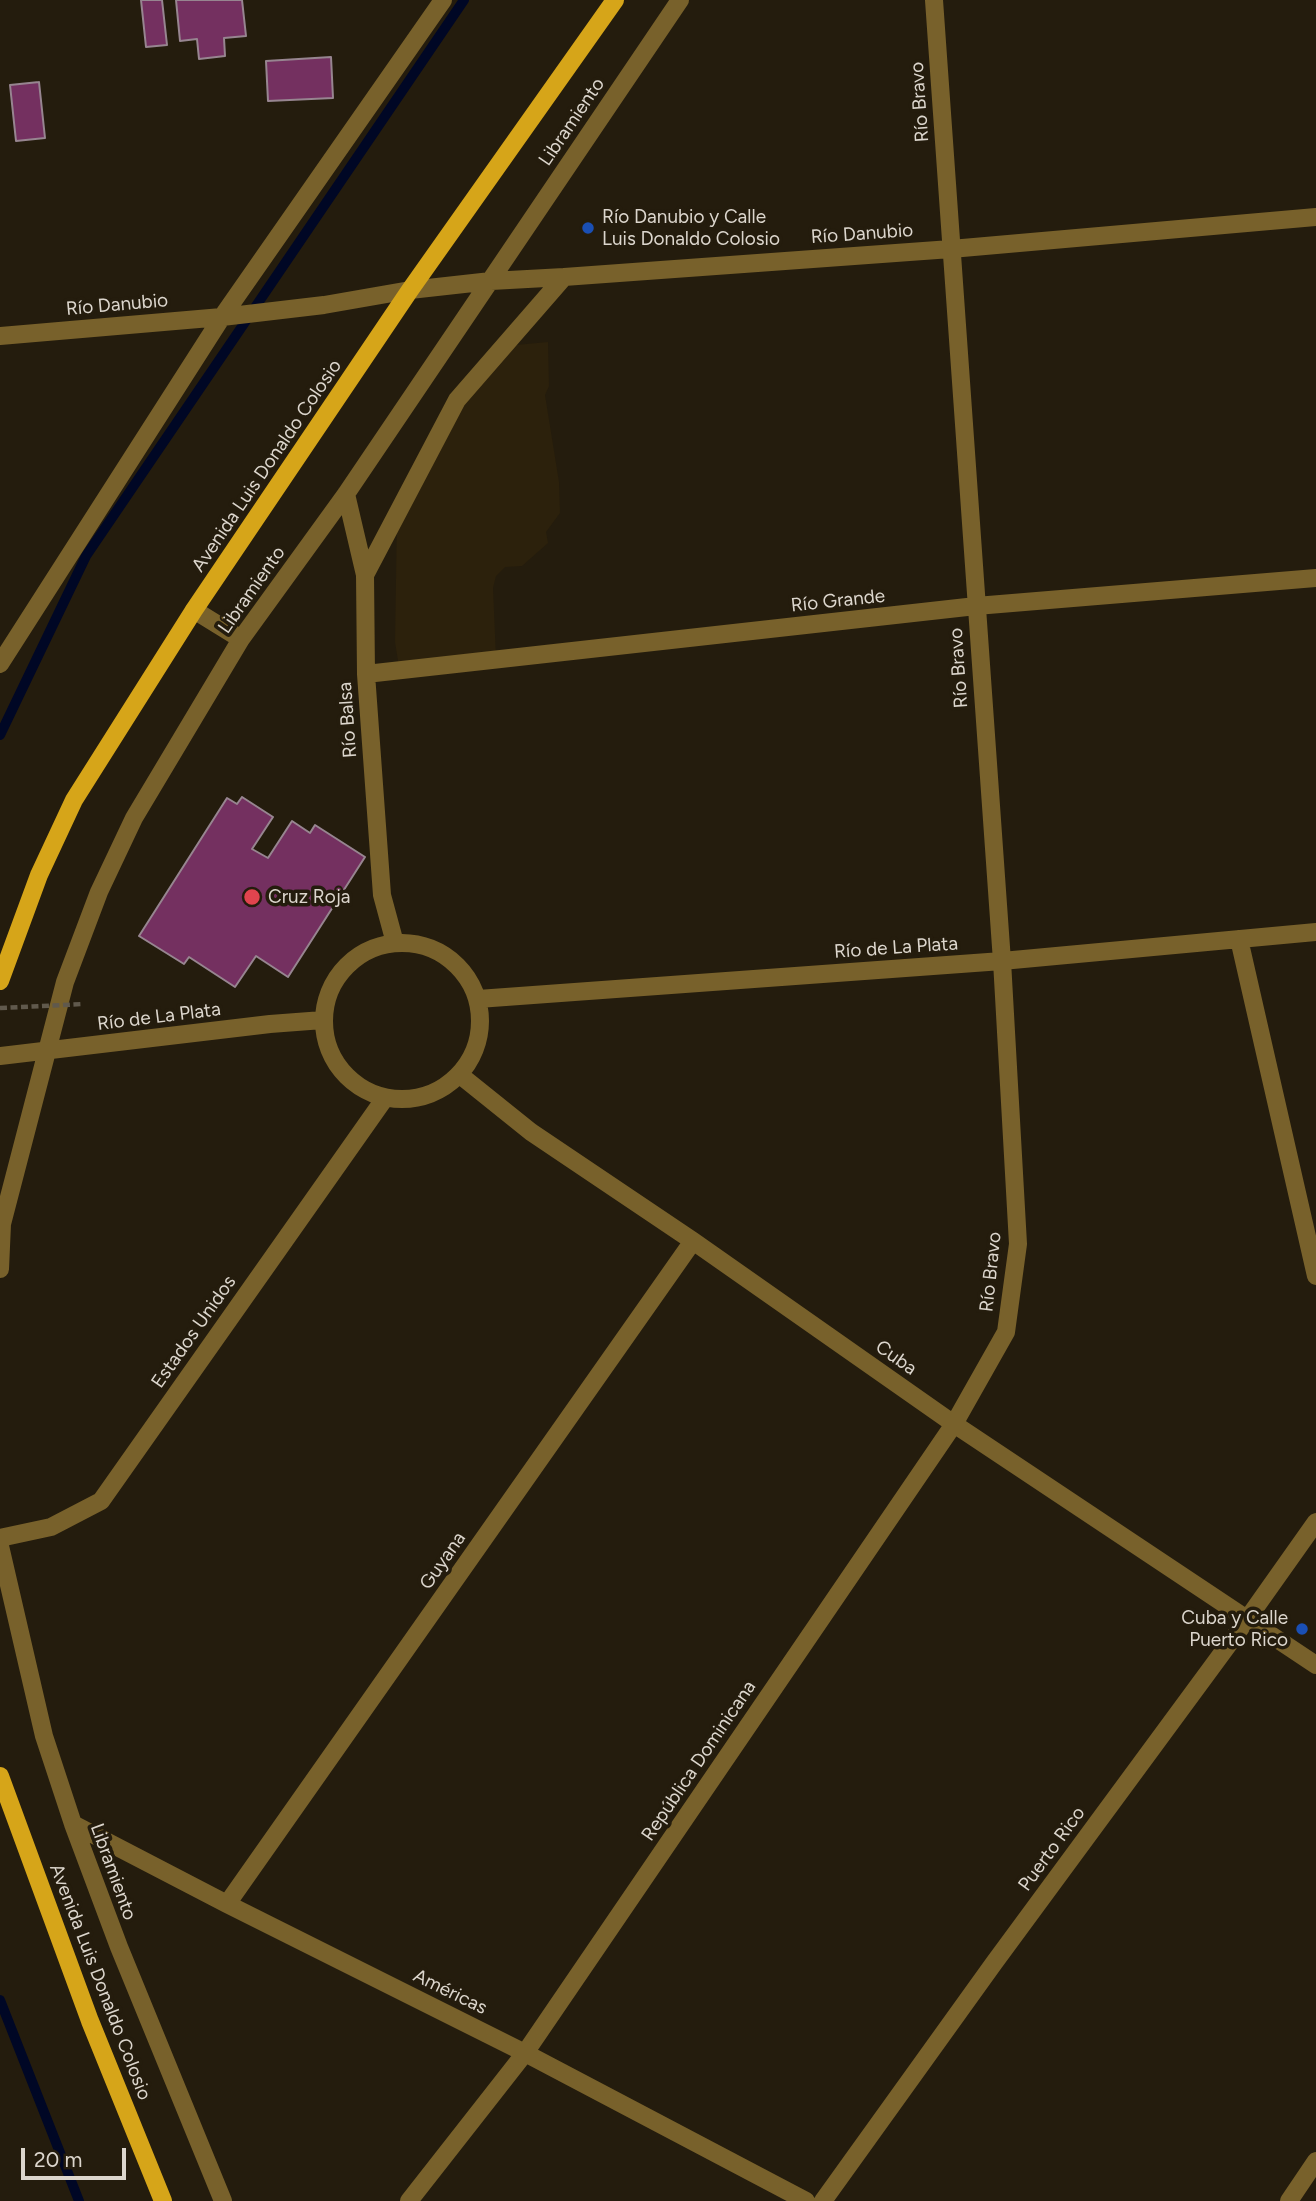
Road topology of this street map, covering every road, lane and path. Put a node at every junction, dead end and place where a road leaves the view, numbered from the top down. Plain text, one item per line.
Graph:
1 (443, 0) edge
2 (615, 0) edge
3 (680, 0) edge
4 (934, 0) edge
5 (1316, 217) edge
6 (951, 249) junction
7 (564, 278) junction
8 (491, 281) junction
9 (410, 290) junction
10 (230, 316) junction
11 (0, 336) edge
12 (346, 494) junction
13 (365, 575) junction
14 (1316, 578) edge
15 (976, 606) junction
16 (194, 610) junction
17 (241, 639) junction
18 (0, 664) edge
19 (366, 674) junction
20 (1316, 932) edge
21 (1239, 939) junction
22 (395, 943) junction
23 (1002, 961) junction
24 (0, 981) edge
25 (478, 999) junction
26 (83, 1004) dead end
27 (0, 1008) edge
28 (323, 1020) junction
29 (47, 1052) junction
30 (0, 1056) edge
31 (460, 1075) junction
32 (385, 1098) junction
33 (693, 1241) junction
34 (0, 1269) edge
35 (1316, 1276) edge
36 (1006, 1332) joint
37 (954, 1424) junction
38 (1316, 1522) edge
39 (0, 1538) edge
40 (0, 1546) edge
41 (1248, 1618) junction
42 (1316, 1665) edge
43 (0, 1776) edge
44 (73, 1824) junction
45 (226, 1904) junction
46 (525, 2053) junction
47 (1316, 2161) edge
48 (163, 2201) edge
49 (223, 2201) edge
50 (409, 2201) edge
51 (806, 2201) edge
52 (823, 2201) edge
53 (1289, 2201) edge

1 - 10 street
2 - 9 main road, Avenida Luis Donaldo Colosio
3 - 8 street, Libramiento
4 - 6 street, Río Bravo
5 - 6 street, Río Danubio
6 - 7 street, Río Danubio
6 - 15 street, Río Bravo
7 - 8 street, Río Danubio
7 - 13 street
8 - 9 street, Río Danubio
8 - 12 street, Libramiento
9 - 10 street, Río Danubio
9 - 16 main road, Avenida Luis Donaldo Colosio
10 - 11 street, Río Danubio
10 - 18 street
12 - 13 street, Río Balsa
12 - 17 street, Libramiento
13 - 19 street, Río Balsa
14 - 15 street, Río Grande
15 - 19 street, Río Grande
15 - 23 street, Río Bravo
16 - 17 street
16 - 24 main road, Avenida Luis Donaldo Colosio
17 - 29 street, Libramiento
19 - 22 street, Río Balsa
20 - 21 street, Río de La Plata
21 - 23 street, Río de La Plata
21 - 35 street
22 - 25 street
22 - 28 street
23 - 25 street, Río de La Plata
23 - 36 street, Río Bravo
25 - 31 street
26 - 27 path, bridge
28 - 29 street, Río de La Plata
28 - 32 street
29 - 30 street, Río de La Plata
29 - 34 street, Libramiento
31 - 32 street
31 - 33 street, Cuba
32 - 39 street, Estados Unidos
33 - 37 street, Cuba
33 - 45 street, Guyana
36 - 37 street, República Dominicana
37 - 41 street, Cuba
37 - 46 street, República Dominicana
38 - 41 street, Puerto Rico
40 - 44 street, Libramiento
41 - 42 street, Cuba
41 - 52 street, Puerto Rico
43 - 48 main road, Avenida Luis Donaldo Colosio
44 - 45 street, Américas
44 - 49 street, Libramiento
45 - 46 street, Américas
46 - 50 street, República Dominicana
46 - 51 street, Américas
47 - 53 street

